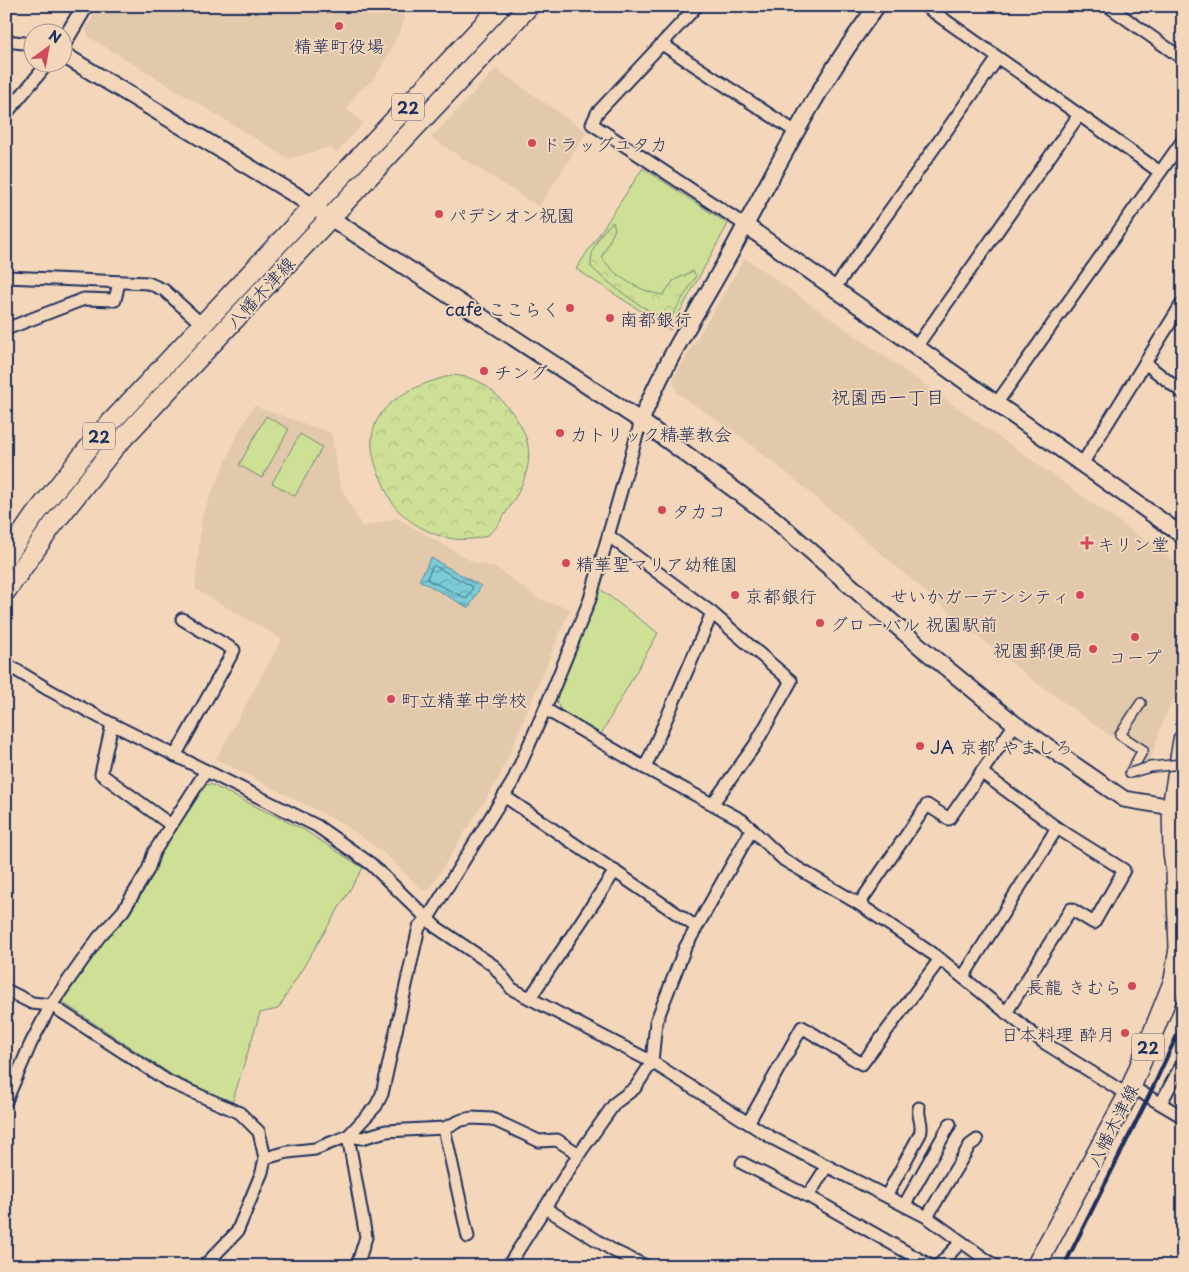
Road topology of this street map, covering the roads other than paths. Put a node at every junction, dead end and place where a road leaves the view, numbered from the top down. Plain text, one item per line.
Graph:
1 (85, 6) edge
2 (501, 6) edge
3 (529, 6) edge
4 (698, 6) edge
5 (877, 6) edge
6 (925, 6) edge
7 (1108, 6) edge
8 (72, 28) edge
9 (6, 41) edge
10 (22, 43) edge
11 (662, 44) junction
12 (998, 58) junction
13 (1183, 59) edge
14 (72, 60) edge
15 (41, 72) edge
16 (6, 114) edge
17 (1079, 115) junction
18 (796, 132) junction
19 (1183, 140) edge
20 (1160, 172) junction
21 (322, 212) junction
22 (745, 225) junction
23 (6, 277) edge
24 (119, 282) junction
25 (834, 289) junction
26 (1182, 305) edge
27 (202, 323) junction
28 (6, 329) edge
29 (217, 339) junction
30 (916, 347) junction
31 (1144, 363) junction
32 (1183, 393) edge
33 (996, 404) junction
34 (641, 421) junction
35 (1082, 464) junction
36 (609, 536) junction
37 (1183, 536) edge
38 (6, 557) edge
39 (6, 591) edge
40 (712, 613) junction
41 (182, 619) dead end
42 (6, 664) edge
43 (1141, 703) dead end
44 (545, 709) junction
45 (112, 724) junction
46 (1015, 724) junction
47 (1183, 740) edge
48 (176, 756) junction
49 (1183, 764) edge
50 (645, 768) junction
51 (206, 771) junction
52 (981, 772) junction
53 (504, 796) junction
54 (713, 803) junction
55 (1172, 807) junction
56 (171, 825) junction
57 (1057, 828) junction
58 (752, 829) junction
59 (615, 871) junction
60 (859, 904) junction
61 (428, 918) junction
62 (695, 926) junction
63 (940, 959) junction
64 (962, 977) junction
65 (6, 990) edge
66 (530, 998) junction
67 (51, 1005) junction
68 (1006, 1012) junction
69 (652, 1062) junction
70 (1183, 1062) edge
71 (1130, 1091) junction
72 (6, 1100) edge
73 (1162, 1103) junction
74 (919, 1108) dead end
75 (1183, 1118) edge
76 (748, 1123) junction
77 (950, 1124) dead end
78 (444, 1128) junction
79 (348, 1136) junction
80 (977, 1140) dead end
81 (579, 1154) junction
82 (265, 1158) junction
83 (742, 1163) dead end
84 (827, 1166) junction
85 (887, 1195) junction
86 (808, 1196) junction
87 (905, 1204) junction
88 (545, 1208) junction
89 (928, 1217) junction
90 (468, 1237) dead end
91 (961, 1242) junction
92 (642, 1265) edge
93 (204, 1266) edge
94 (357, 1266) edge
95 (508, 1266) edge
96 (931, 1266) edge
97 (938, 1266) edge
98 (995, 1266) edge
99 (1036, 1266) edge

1 - 8 street
2 - 21 main road, 八幡木津線 / 22
3 - 21 main road, 八幡木津線 / 22
4 - 11 street
5 - 18 street
6 - 12 street
7 - 13 street
9 - 10 street
11 - 18 street
11 - 22 street
12 - 17 street
12 - 25 street
14 - 21 street
15 - 16 street
17 - 20 street
17 - 30 street
18 - 22 street
19 - 20 street
20 - 33 street
21 - 27 main road, 八幡木津線 / 22
21 - 29 main road, 八幡木津線 / 22
21 - 34 street
22 - 25 street
22 - 34 street
23 - 24 street
24 - 27 street
24 - 28 street
25 - 30 street
26 - 31 street
27 - 29 street
27 - 38 main road, 八幡木津線 / 22
29 - 39 main road, 八幡木津線 / 22
30 - 33 street
31 - 32 street
31 - 35 street
33 - 35 street
34 - 36 street
34 - 46 street
35 - 37 street
36 - 40 street
36 - 44 street
40 - 50 street
40 - 54 street
41 - 48 street
42 - 45 street
43 - 49 street, bridge
44 - 50 street
44 - 53 street
45 - 48 street
45 - 56 street
46 - 52 street
46 - 55 street
47 - 55 main road, 八幡木津線 / 22
48 - 51 street
50 - 54 street
51 - 56 street
51 - 61 street
52 - 57 street
52 - 60 street
53 - 59 street
53 - 61 street
54 - 58 street
55 - 71 main road, 八幡木津線 / 22
56 - 67 street
57 - 64 street
57 - 68 street
58 - 60 street
58 - 62 street
59 - 62 street
59 - 66 street
60 - 63 street
61 - 66 street
61 - 79 street
62 - 69 street
63 - 64 street
63 - 76 street
64 - 68 street
65 - 67 street
66 - 69 street
67 - 72 street
67 - 82 street
68 - 71 street
69 - 76 street
69 - 81 street
70 - 73 street
71 - 73 street
71 - 99 main road, 八幡木津線 / 22
73 - 75 street
74 - 85 street
76 - 84 street
77 - 87 street
78 - 79 street
78 - 81 street
78 - 90 street
79 - 82 street
79 - 94 street
80 - 89 street
81 - 88 street
82 - 93 street
83 - 86 street
84 - 85 street
84 - 86 street
85 - 87 street
86 - 96 street
87 - 89 street
88 - 92 street
88 - 95 street
89 - 91 street
91 - 97 street
91 - 98 street

